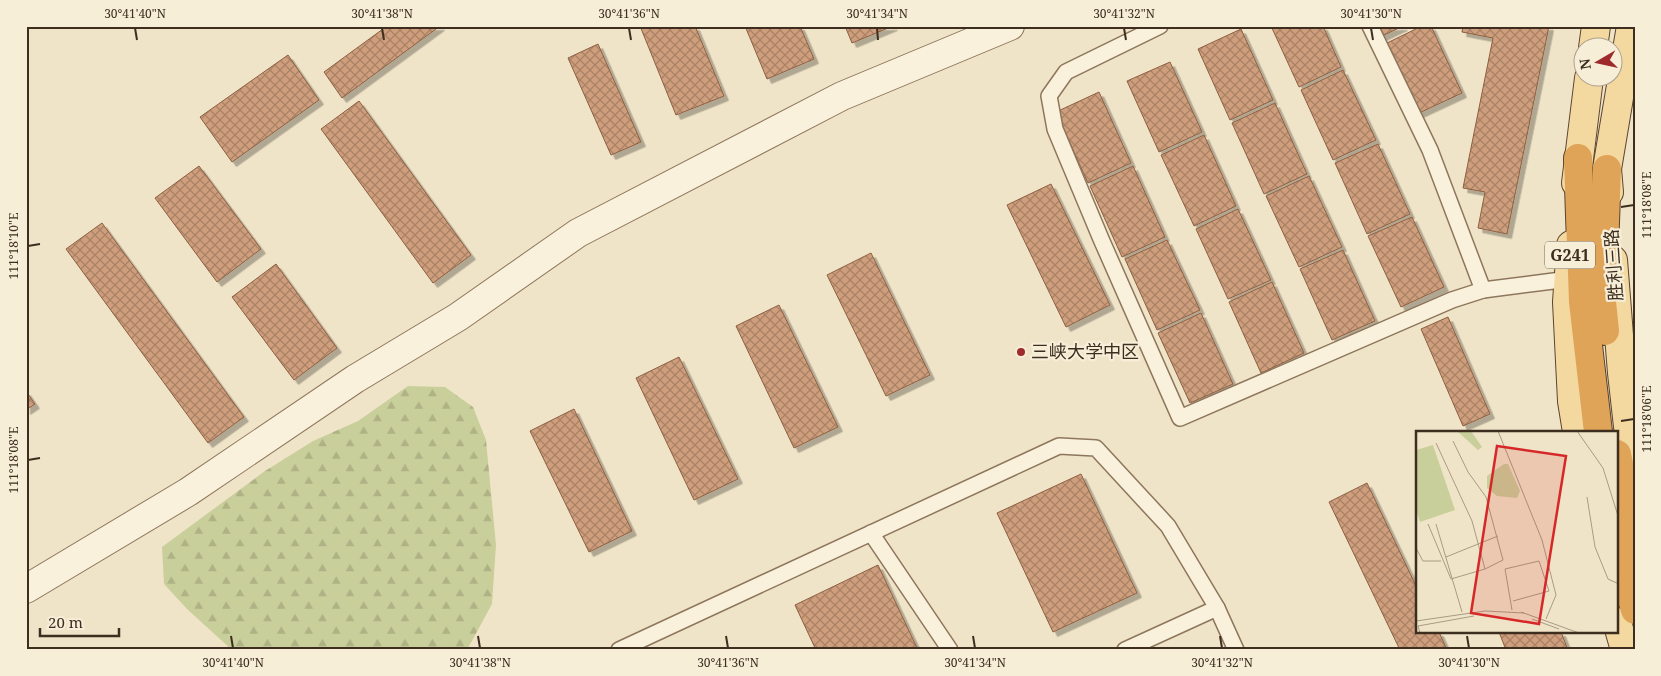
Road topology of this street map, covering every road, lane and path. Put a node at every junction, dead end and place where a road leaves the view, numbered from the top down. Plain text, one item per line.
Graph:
1 (1010, 26) edge
2 (1160, 26) edge
3 (1370, 26) edge
4 (1631, 26) edge
5 (1588, 88) edge
6 (1578, 158) junction
7 (1607, 169) junction
8 (1569, 279) junction
9 (1483, 290) junction
10 (1592, 302) junction
11 (1577, 431) edge
12 (1598, 431) edge
13 (1615, 431) edge
14 (1618, 459) edge
15 (1635, 475) edge
16 (871, 533) junction
17 (1635, 547) edge
18 (1618, 550) edge
19 (26, 589) edge
20 (1217, 608) junction
21 (1635, 610) edge
22 (1618, 626) edge
23 (619, 650) edge
24 (950, 650) edge
25 (1125, 650) edge
26 (1236, 650) edge
27 (1625, 650) edge

1 - 19 street
2 - 9 lane
3 - 9 lane
4 - 7 main road, 胜利三路 / G241
5 - 6 main road, G241
6 - 8 main road, G241
6 - 10 highway, G241
7 - 10 highway, G241
7 - 15 main road, 胜利三路 / G241
8 - 9 lane
8 - 11 main road, G241
10 - 12 highway, G241
10 - 13 highway, G241
14 - 17 highway
16 - 20 lane
16 - 23 lane
16 - 24 lane
18 - 21 highway
20 - 25 lane
20 - 26 lane
22 - 27 main road

